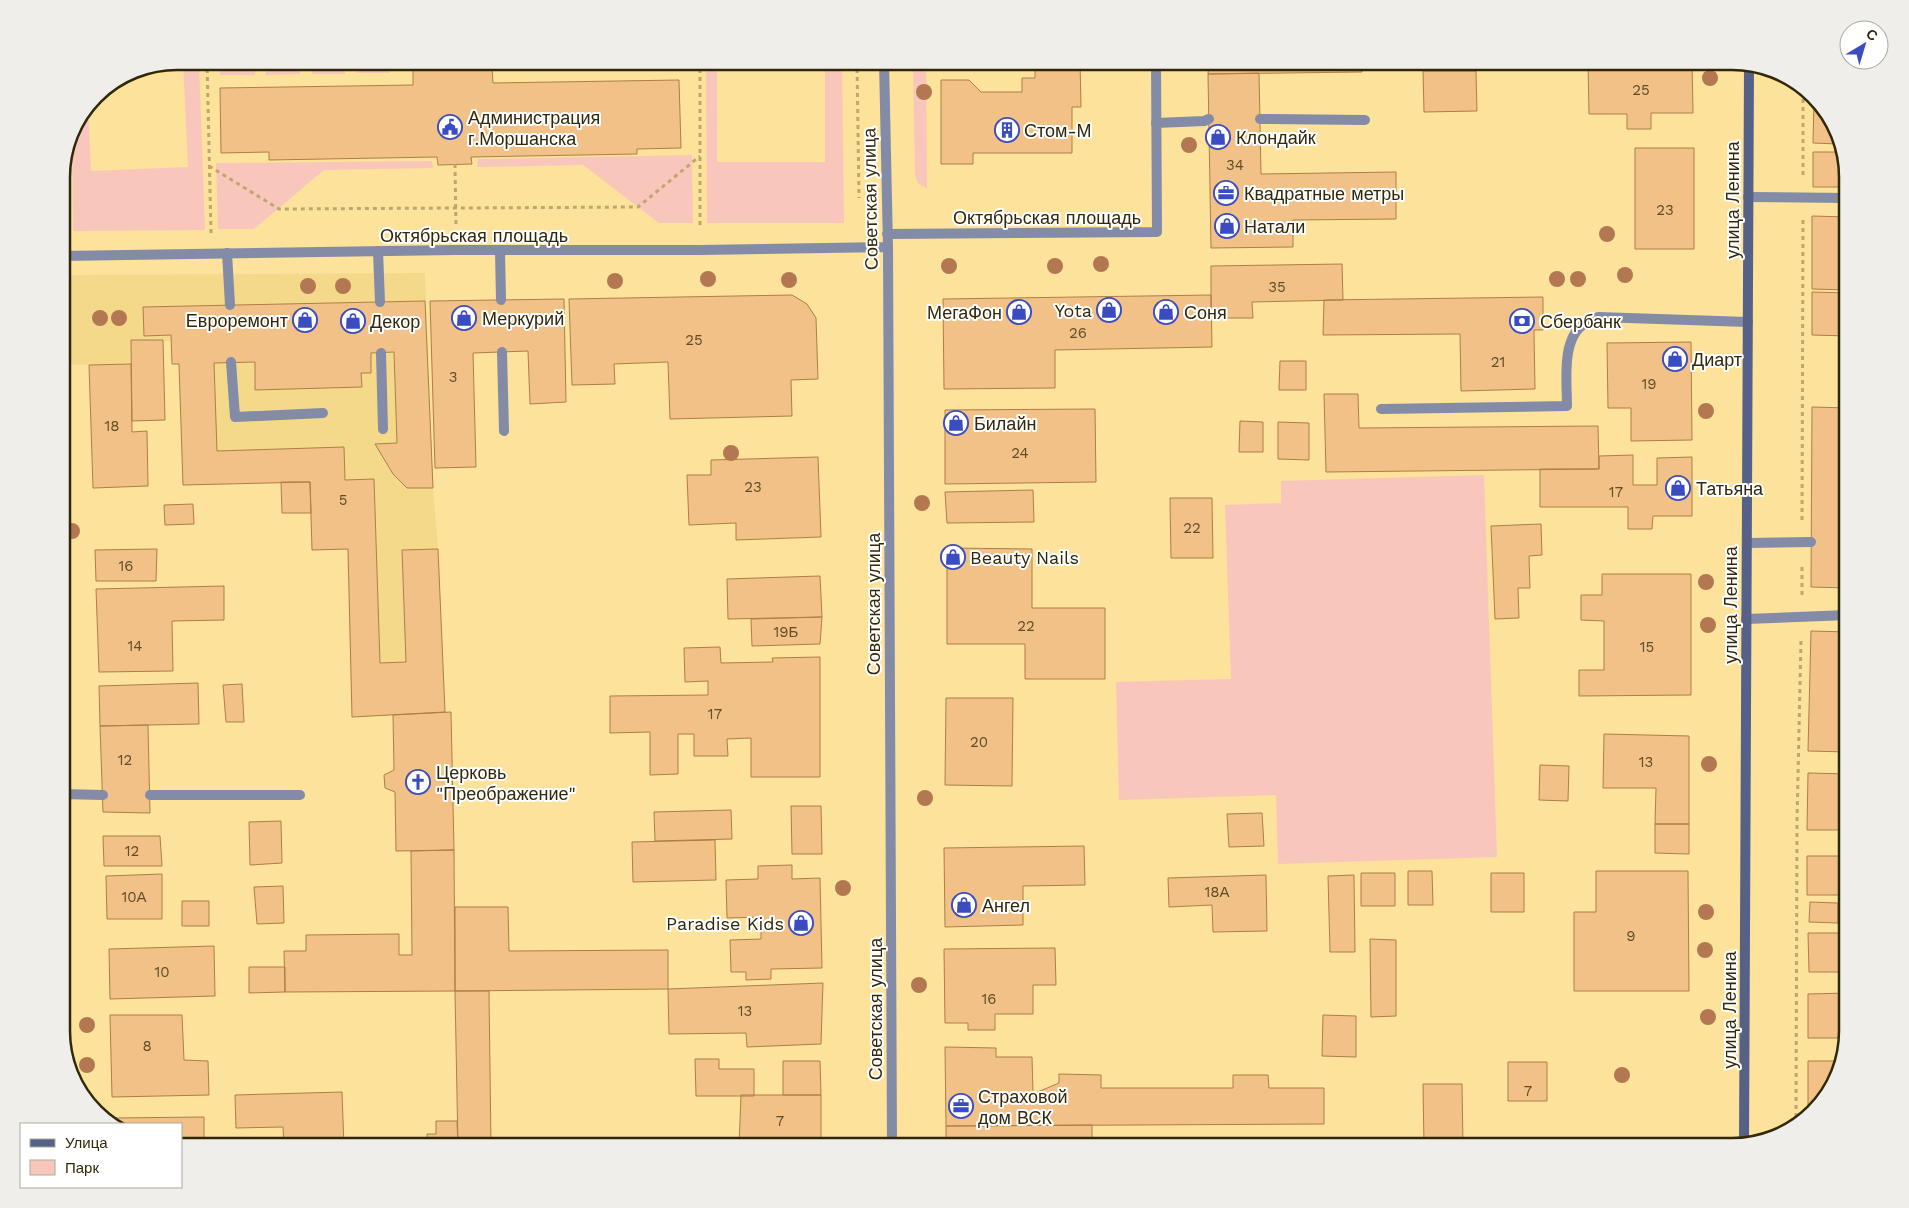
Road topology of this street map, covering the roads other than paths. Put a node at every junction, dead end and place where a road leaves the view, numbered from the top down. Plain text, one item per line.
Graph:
1 (884, 70) edge
2 (1156, 70) edge
3 (1749, 72) edge
4 (1209, 119) dead end
5 (1260, 119) dead end
6 (1364, 120) dead end
7 (1156, 123) junction
8 (1748, 196) junction
9 (1839, 198) edge
10 (887, 234) junction
11 (888, 247) junction
12 (378, 251) junction
13 (500, 251) junction
14 (227, 254) junction
15 (70, 256) edge
16 (501, 300) dead end
17 (380, 302) dead end
18 (230, 305) dead end
19 (1748, 322) junction
20 (502, 352) dead end
21 (381, 353) dead end
22 (231, 362) dead end
23 (1381, 409) dead end
24 (323, 413) dead end
25 (383, 429) dead end
26 (504, 431) dead end
27 (1811, 542) dead end
28 (1747, 543) junction
29 (1839, 616) edge
30 (1746, 619) junction
31 (70, 794) edge
32 (103, 794) dead end
33 (150, 795) dead end
34 (300, 795) dead end
35 (1744, 1137) edge
36 (892, 1138) edge

1 - 10 street, Советская улица
2 - 7 street, Октябрьская площадь
3 - 8 main road, улица Ленина
4 - 7 street
5 - 6 street
7 - 10 street, Октябрьская площадь
8 - 9 street
8 - 19 main road, улица Ленина
10 - 11 street, Советская улица
11 - 13 street, Октябрьская площадь
11 - 36 street, Советская улица
12 - 13 street, Октябрьская площадь
12 - 14 street, Октябрьская площадь
12 - 17 street
13 - 16 street
14 - 15 street, Октябрьская площадь
14 - 18 street
19 - 23 street
19 - 28 main road, улица Ленина
20 - 26 street
21 - 25 street
22 - 24 street
27 - 28 street
28 - 30 main road, улица Ленина
29 - 30 street
30 - 35 main road, улица Ленина
31 - 32 street
33 - 34 street

